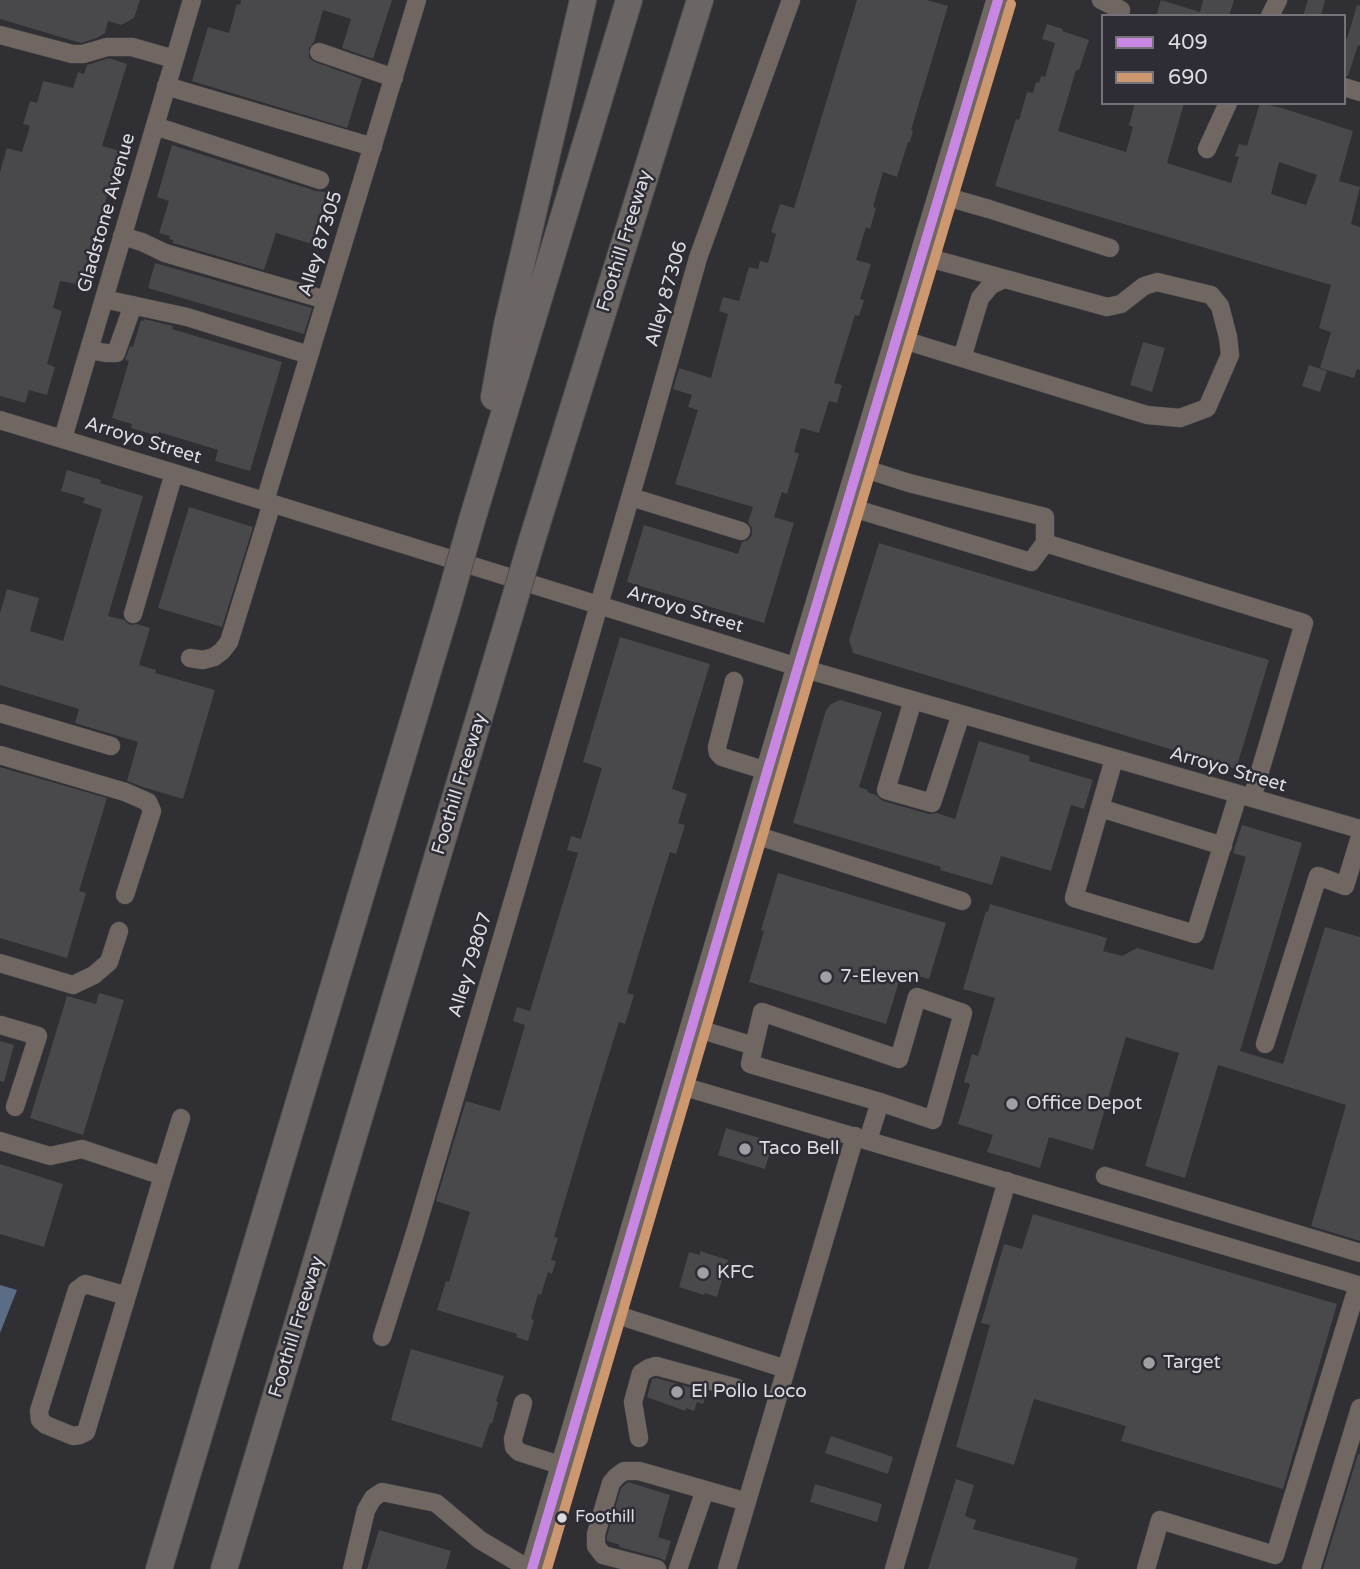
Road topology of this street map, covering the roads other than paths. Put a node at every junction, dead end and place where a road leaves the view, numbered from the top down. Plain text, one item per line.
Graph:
1 (191, 0) edge
2 (417, 0) edge
3 (583, 0) edge
4 (629, 0) edge
5 (699, 0) edge
6 (791, 0) edge
7 (998, 0) edge
8 (1101, 0) edge
9 (1121, 10) dead end
10 (0, 35) edge
11 (319, 52) dead end
12 (174, 59) junction
13 (394, 78) junction
14 (166, 86) junction
15 (1227, 105) edge
16 (155, 126) junction
17 (373, 147) junction
18 (1207, 149) dead end
19 (320, 180) dead end
20 (940, 195) junction
21 (122, 236) junction
22 (1110, 247) dead end
23 (922, 256) junction
24 (1004, 279) junction
25 (104, 299) junction
26 (326, 300) junction
27 (133, 305) junction
28 (897, 338) junction
29 (89, 350) junction
30 (309, 355) junction
31 (962, 358) junction
32 (0, 420) edge
33 (63, 438) junction
34 (859, 467) junction
35 (174, 473) junction
36 (631, 496) junction
37 (269, 502) junction
38 (846, 506) junction
39 (472, 520) junction
40 (741, 531) dead end
41 (1045, 543) junction
42 (598, 605) junction
43 (133, 614) dead end
44 (190, 658) dead end
45 (798, 667) junction
46 (734, 681) dead end
47 (913, 700) junction
48 (0, 713) edge
49 (961, 714) junction
50 (111, 746) dead end
51 (0, 755) edge
52 (1114, 759) junction
53 (767, 771) junction
54 (1245, 796) junction
55 (1100, 808) junction
56 (1360, 829) edge
57 (749, 833) junction
58 (1360, 836) edge
59 (1223, 846) junction
60 (125, 895) dead end
61 (961, 901) dead end
62 (119, 931) dead end
63 (0, 963) edge
64 (0, 1025) edge
65 (692, 1027) junction
66 (1265, 1044) dead end
67 (754, 1046) junction
68 (675, 1084) junction
69 (880, 1102) junction
70 (15, 1107) dead end
71 (181, 1118) dead end
72 (862, 1138) junction
73 (0, 1141) edge
74 (163, 1176) junction
75 (1105, 1176) dead end
76 (1007, 1181) junction
77 (1360, 1253) edge
78 (127, 1296) junction
79 (608, 1312) junction
80 (382, 1337) dead end
81 (786, 1368) junction
82 (737, 1388) dead end
83 (523, 1403) dead end
84 (1360, 1408) edge
85 (639, 1438) dead end
86 (563, 1466) junction
87 (705, 1490) junction
88 (747, 1502) junction
89 (159, 1569) edge
90 (224, 1569) edge
91 (352, 1569) edge
92 (531, 1569) edge
93 (657, 1569) edge
94 (678, 1569) edge
95 (727, 1569) edge
96 (894, 1569) edge
97 (1146, 1569) edge
98 (1311, 1569) edge

1 - 12 street, Gladstone Avenue
2 - 13 street, Alley 87305
3 - 39 highway
4 - 39 highway
5 - 90 highway, Foothill Freeway, bridge
6 - 36 street, Alley 87306
7 - 20 main road
8 - 9 street
10 - 12 street
11 - 13 street
12 - 14 street, Gladstone Avenue
13 - 17 street, Alley 87305
14 - 16 street, Gladstone Avenue
14 - 17 street
15 - 18 street
16 - 19 street
16 - 21 street, Gladstone Avenue
17 - 26 street, Alley 87305
20 - 22 street
20 - 23 main road
21 - 25 street, Gladstone Avenue
21 - 26 street
23 - 24 street
23 - 28 main road
24 - 31 street
24 - 31 street
25 - 27 street
25 - 29 street, Gladstone Avenue
26 - 30 street, Alley 87305
27 - 29 street
27 - 30 street
28 - 31 street
28 - 34 main road
29 - 33 street, Gladstone Avenue
30 - 37 street, Alley 87305
32 - 33 street, Arroyo Street
33 - 35 street, Arroyo Street
34 - 38 main road
34 - 41 street
35 - 37 street, Arroyo Street
35 - 43 street
36 - 40 street
36 - 42 street, Alley 87306
37 - 42 street, Arroyo Street
37 - 44 street, Alley 87305
38 - 41 street
38 - 45 main road
39 - 89 highway, bridge
41 - 54 street
42 - 45 street, Arroyo Street
42 - 80 street, Alley 79807
45 - 47 street, Arroyo Street
45 - 53 main road
46 - 53 street
47 - 49 street, Arroyo Street
47 - 49 street
48 - 50 street
49 - 52 street, Arroyo Street
51 - 60 street
52 - 54 street, Arroyo Street
52 - 55 street
53 - 57 main road
54 - 56 street, Arroyo Street
54 - 59 street
55 - 59 street
55 - 59 street
57 - 61 street
57 - 65 main road
58 - 66 street
62 - 63 street
64 - 70 street
65 - 67 street
65 - 68 main road
67 - 69 street
67 - 69 street
68 - 72 street
68 - 79 main road
69 - 72 street
71 - 74 street
72 - 76 street
72 - 81 street
73 - 74 street
74 - 78 street
75 - 77 street
76 - 96 street
76 - 97 street
78 - 78 street
79 - 81 street
79 - 86 main road
81 - 88 street
82 - 85 street
83 - 86 street
84 - 98 street
86 - 92 main road
87 - 88 street
87 - 93 street
87 - 94 street
88 - 95 street
91 - 92 street

